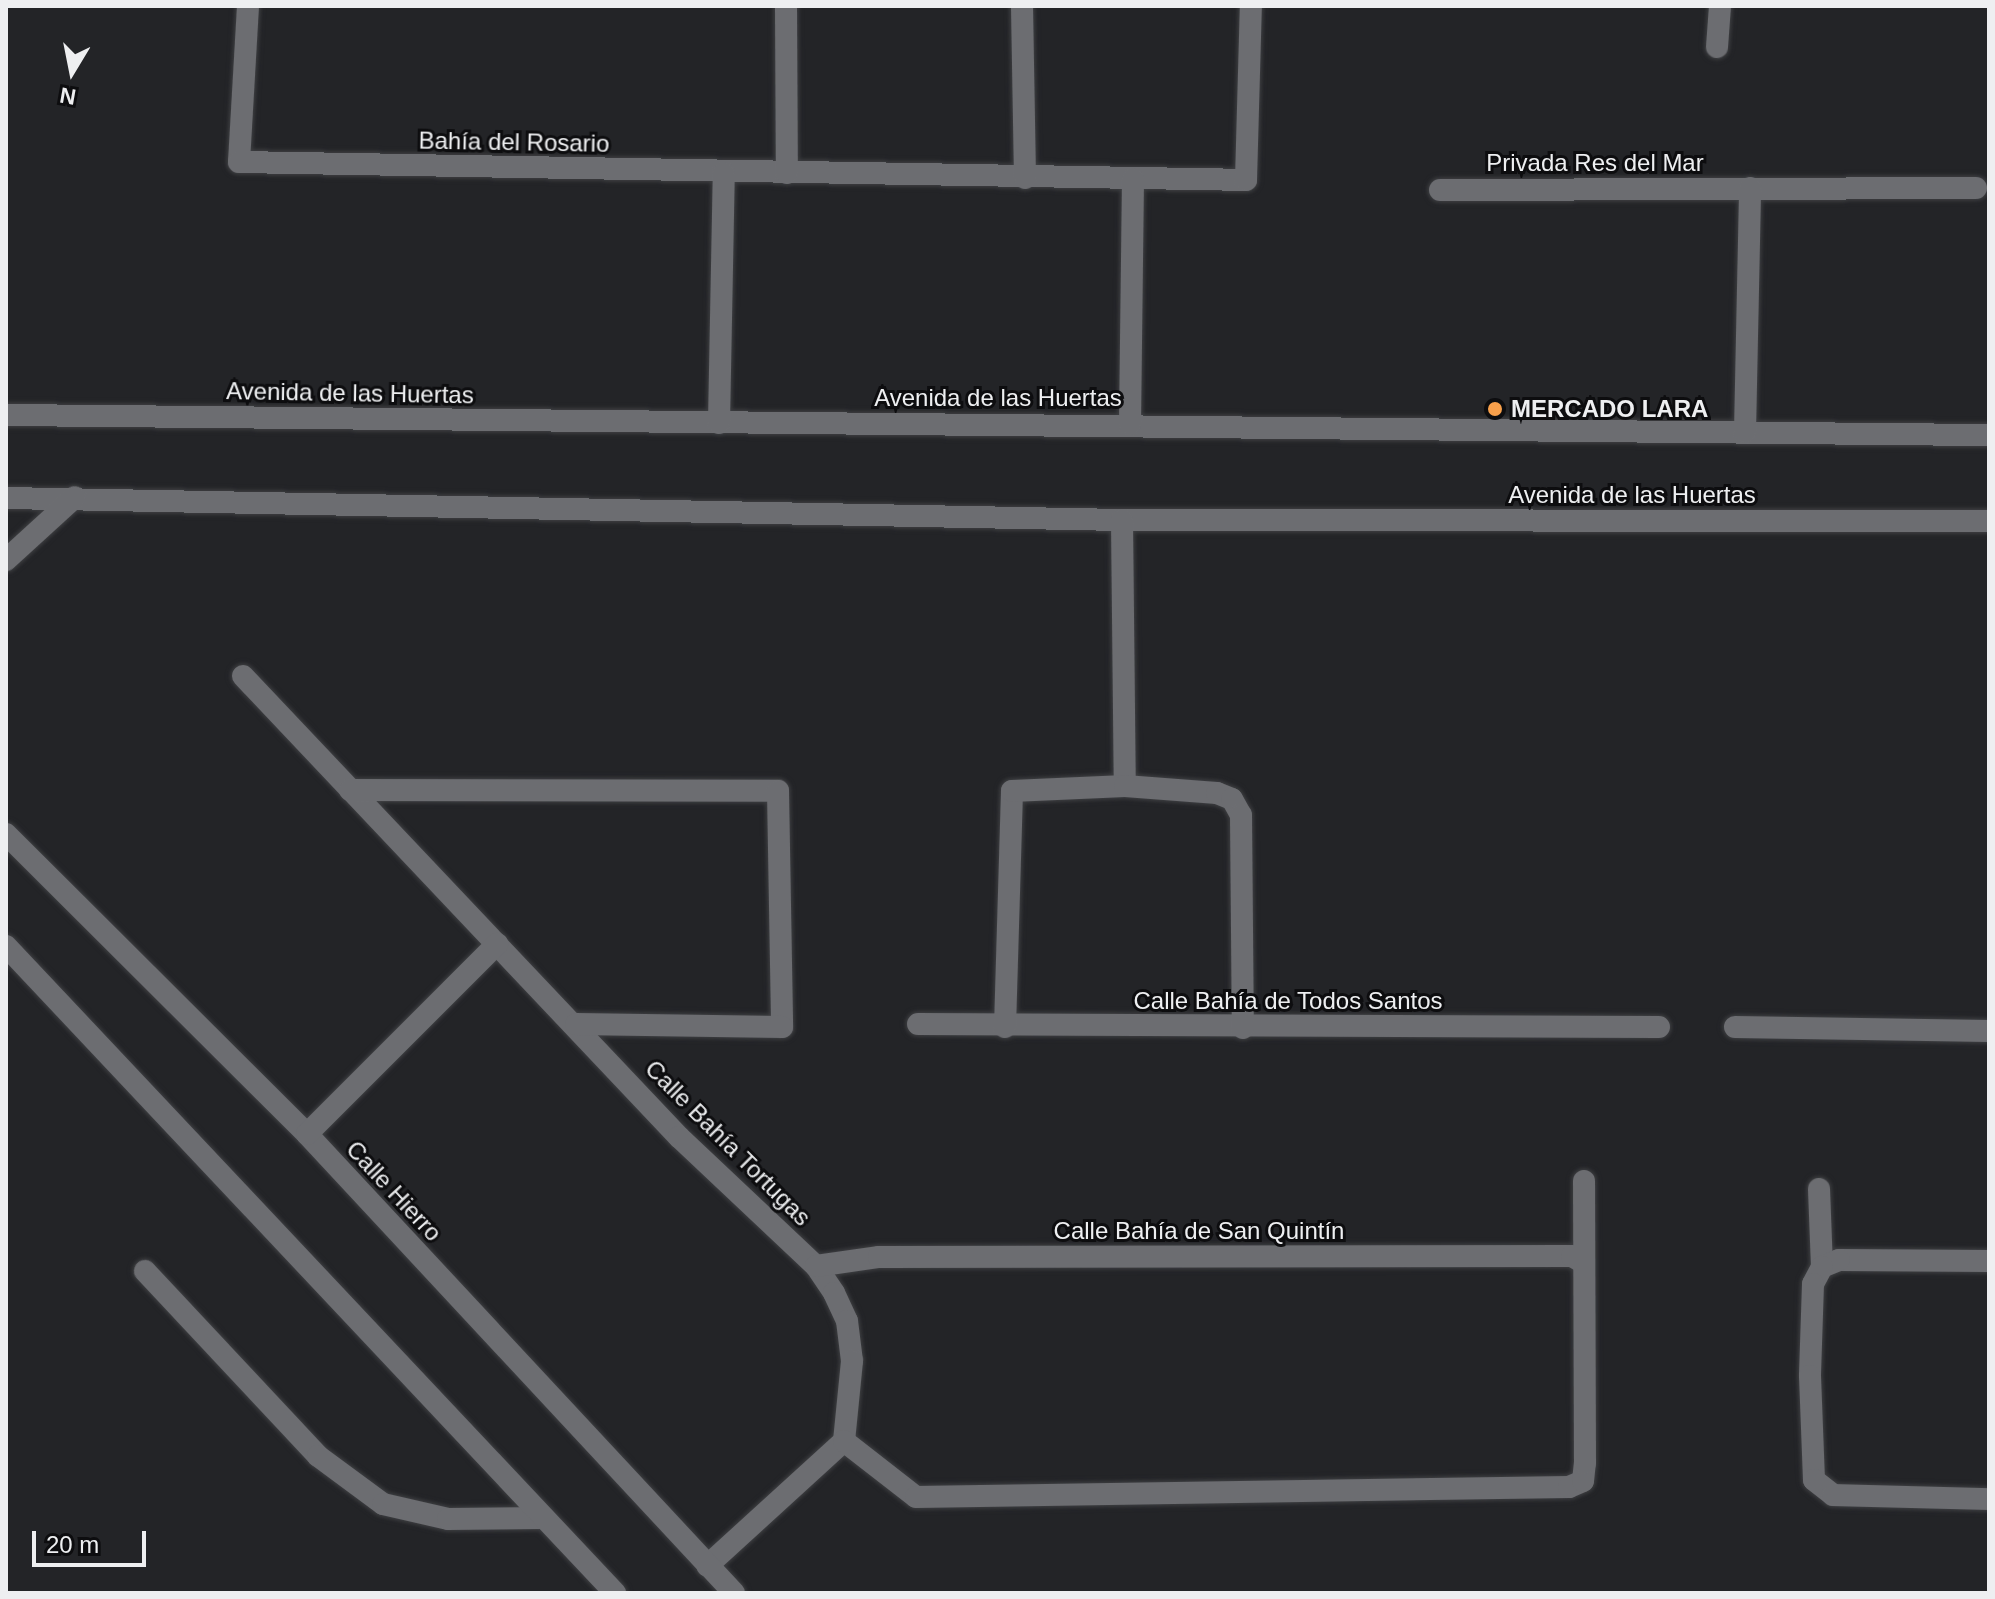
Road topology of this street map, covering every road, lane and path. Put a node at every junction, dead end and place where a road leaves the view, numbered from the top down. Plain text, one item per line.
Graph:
1 (248, 6) edge
2 (786, 6) edge
3 (1022, 6) edge
4 (1251, 6) edge
5 (1720, 6) edge
6 (1717, 47) dead end
7 (724, 173) junction
8 (787, 173) junction
9 (1025, 178) junction
10 (1133, 179) junction
11 (1750, 188) junction
12 (1976, 188) dead end
13 (1440, 190) dead end
14 (6, 415) edge
15 (719, 423) junction
16 (1130, 424) junction
17 (1745, 432) junction
18 (1989, 435) edge
19 (75, 497) junction
20 (6, 498) edge
21 (1122, 520) junction
22 (1989, 521) edge
23 (6, 560) edge
24 (243, 676) dead end
25 (1125, 786) junction
26 (350, 790) junction
27 (6, 834) edge
28 (497, 944) junction
29 (6, 946) edge
30 (576, 1024) junction
31 (918, 1024) dead end
32 (1005, 1027) junction
33 (1659, 1027) dead end
34 (1735, 1027) dead end
35 (1243, 1028) junction
36 (1989, 1031) edge
37 (307, 1134) junction
38 (1584, 1181) dead end
39 (1819, 1189) dead end
40 (1989, 1261) edge
41 (1582, 1262) junction
42 (816, 1266) junction
43 (1822, 1267) junction
44 (145, 1271) dead end
45 (844, 1441) junction
46 (1989, 1499) edge
47 (544, 1518) junction
48 (707, 1566) junction
49 (615, 1593) edge
50 (734, 1593) edge

1 - 7 street, Bahía del Rosario
2 - 8 street
3 - 9 street
4 - 10 street, Bahía del Rosario
5 - 6 street
7 - 8 street, Bahía del Rosario
7 - 15 street
8 - 9 street, Bahía del Rosario
9 - 10 street, Bahía del Rosario
10 - 16 street
11 - 12 street, Privada Res del Mar
11 - 13 street, Privada Res del Mar
11 - 17 street
14 - 15 street, Avenida de las Huertas
15 - 16 street, Avenida de las Huertas
16 - 17 street, Avenida de las Huertas
17 - 18 street, Avenida de las Huertas
19 - 20 street, Avenida de las Huertas
19 - 21 street, Avenida de las Huertas
19 - 23 street
21 - 22 street, Avenida de las Huertas
21 - 25 street
24 - 26 street, Calle Bahía Tortugas
25 - 32 street
25 - 35 street
26 - 28 street, Calle Bahía Tortugas
26 - 30 street
27 - 37 street, Calle Hierro
28 - 30 street, Calle Bahía Tortugas
28 - 37 street
29 - 47 street
30 - 42 street, Calle Bahía Tortugas
31 - 32 street, Calle Bahía de Todos Santos
32 - 35 street, Calle Bahía de Todos Santos
33 - 35 street, Calle Bahía de Todos Santos
34 - 36 street
37 - 48 street, Calle Hierro
38 - 41 street
39 - 43 street
40 - 43 street
41 - 42 street, Calle Bahía de San Quintín
41 - 45 street
42 - 45 street, Calle Bahía Tortugas
43 - 46 street
44 - 47 street
45 - 48 street
47 - 49 street
48 - 50 street, Calle Hierro

